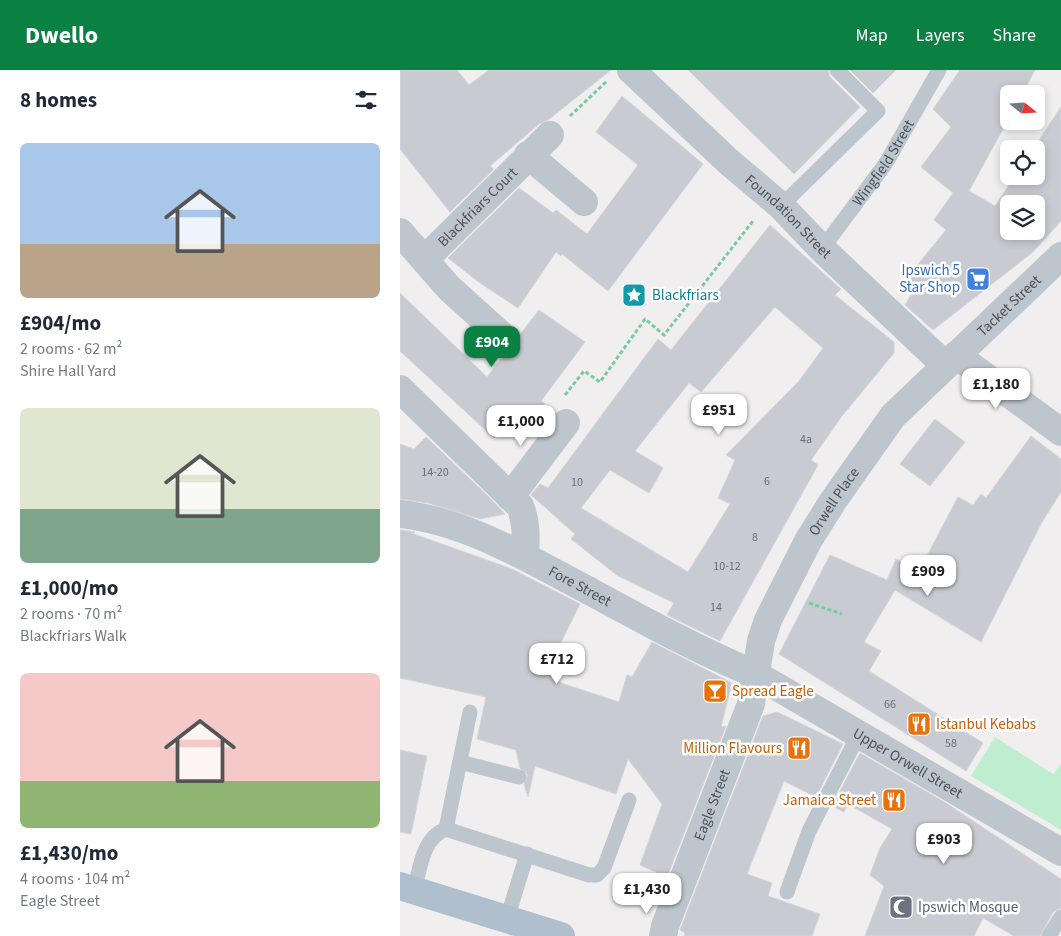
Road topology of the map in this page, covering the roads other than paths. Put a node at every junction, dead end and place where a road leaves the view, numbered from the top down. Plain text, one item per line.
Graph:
1 (837, 70) edge
2 (938, 70) edge
3 (621, 73) edge
4 (550, 135) road end
5 (528, 155) junction
6 (584, 202) dead end
7 (781, 206) junction
8 (400, 232) edge
9 (822, 249) junction
10 (1061, 256) edge
11 (426, 258) junction
12 (500, 334) dead end
13 (951, 360) junction
14 (400, 389) edge
15 (566, 423) road end
16 (1061, 432) edge
17 (510, 496) junction
18 (400, 514) edge
19 (525, 556) junction
20 (755, 674) junction
21 (470, 712) dead end
22 (859, 734) junction
23 (460, 762) junction
24 (518, 777) dead end
25 (629, 800) dead end
26 (446, 829) junction
27 (1061, 852) edge
28 (527, 854) junction
29 (407, 889) edge
30 (786, 892) dead end
31 (1061, 916) edge
32 (507, 919) junction
33 (562, 936) edge
34 (663, 936) edge
35 (1049, 936) edge

1 - 7 lane
2 - 9 lane, Wingfield Street
3 - 7 street, Foundation Street
4 - 5 street, Blackfriars Court
5 - 6 street, Blackfriars Court
5 - 11 street, Blackfriars Court
7 - 9 street, Foundation Street
8 - 11 street
9 - 13 street, Foundation Street
10 - 13 street, Tacket Street
11 - 12 street
13 - 16 street, Foundation Street
13 - 20 street, Orwell Place
14 - 17 street
15 - 17 street
17 - 19 street
18 - 19 street, Fore Street
19 - 20 street, Fore Street
20 - 22 street, Upper Orwell Street
20 - 34 street, Eagle Street
21 - 23 lane
22 - 27 street, Upper Orwell Street
22 - 30 lane
23 - 24 lane
23 - 26 lane
25 - 28 lane
26 - 28 lane
26 - 29 lane
28 - 32 lane
29 - 32 main road
31 - 35 lane
32 - 33 main road

